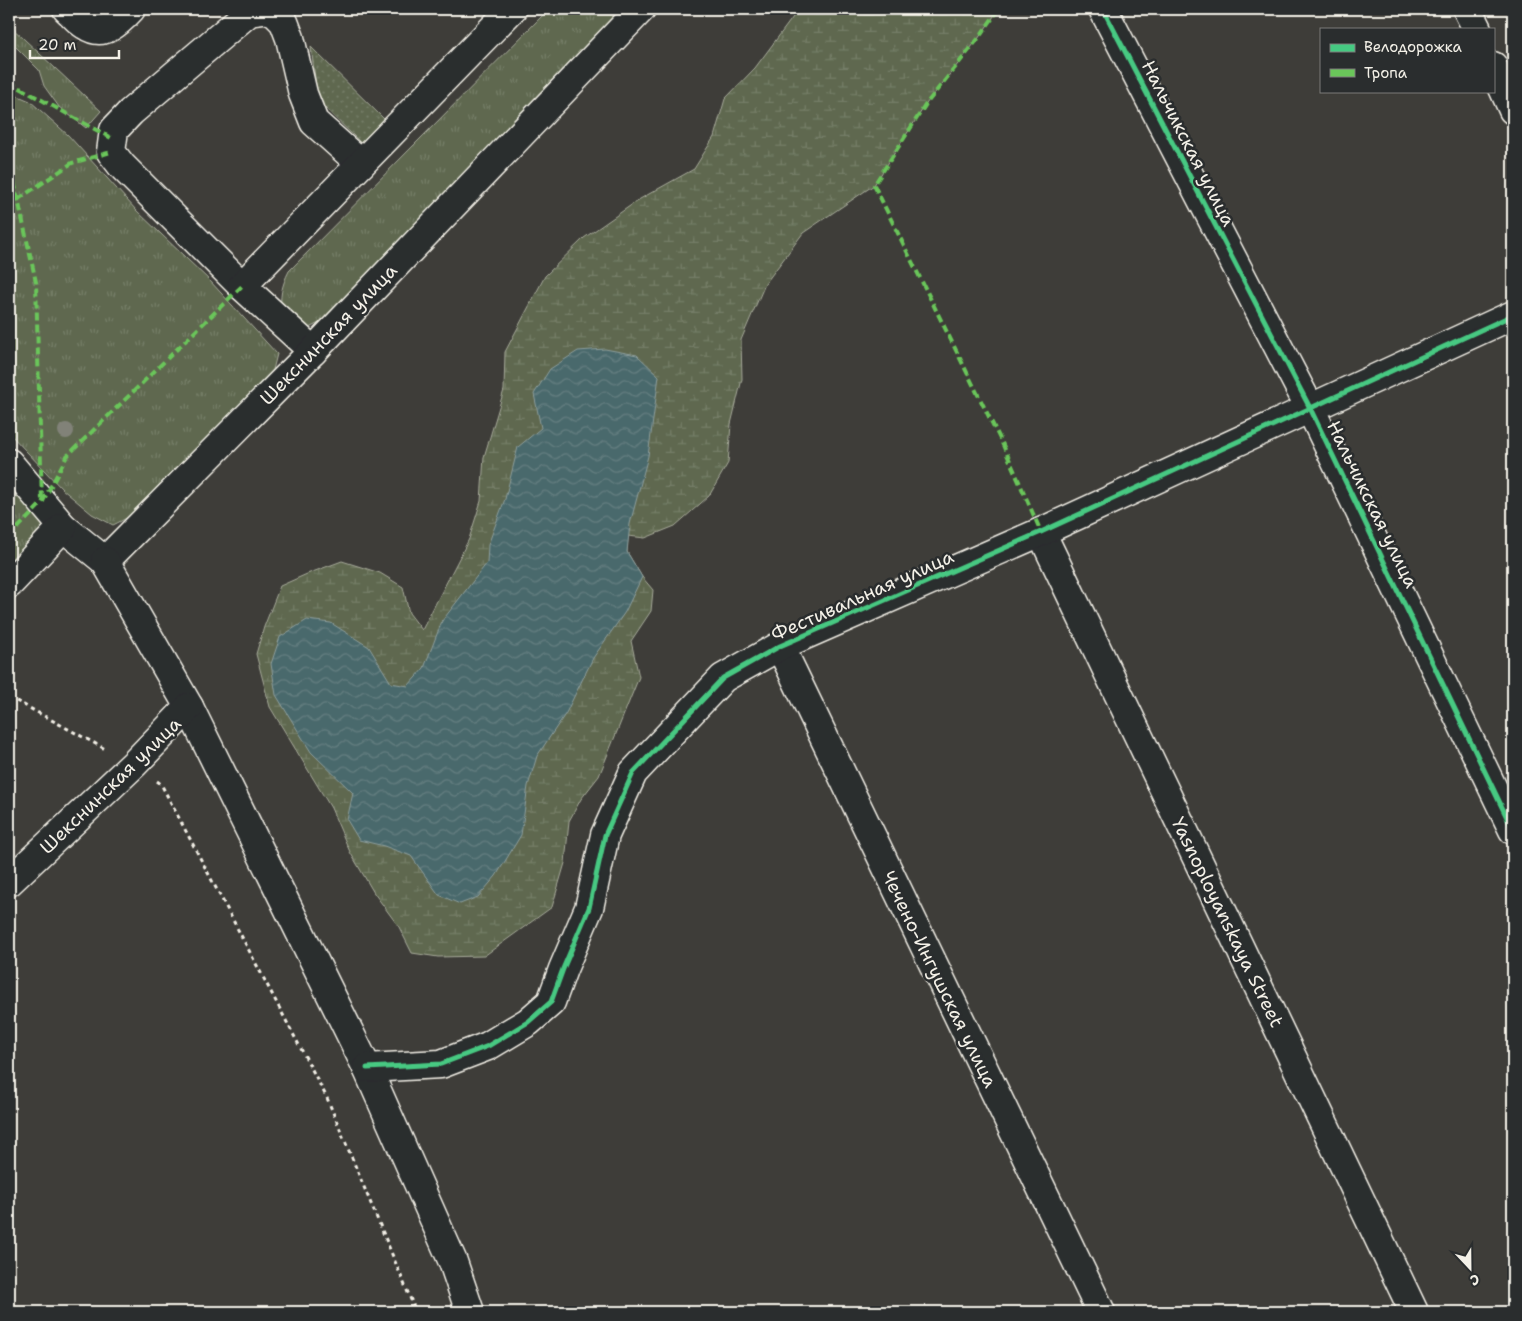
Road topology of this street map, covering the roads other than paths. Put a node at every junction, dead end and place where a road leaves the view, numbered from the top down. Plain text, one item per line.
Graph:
1 (67, 9) edge
2 (131, 9) edge
3 (271, 9) edge
4 (512, 9) edge
5 (642, 9) edge
6 (1103, 9) edge
7 (1468, 9) edge
8 (1476, 28) edge
9 (1494, 68) edge
10 (1513, 110) edge
11 (361, 164) junction
12 (242, 286) junction
13 (1513, 315) edge
14 (313, 351) junction
15 (1310, 408) junction
16 (9, 463) edge
17 (63, 527) junction
18 (1041, 532) junction
19 (105, 561) junction
20 (9, 584) edge
21 (780, 646) junction
22 (189, 707) junction
23 (1513, 830) edge
24 (9, 882) edge
25 (367, 1068) junction
26 (470, 1312) edge
27 (1101, 1312) edge
28 (1414, 1312) edge

1 - 2 street
3 - 11 street
3 - 12 street
4 - 11 street
5 - 14 street, Шекснинская улица
6 - 15 street, Нальчикская улица
7 - 8 street
9 - 10 street
11 - 12 street
12 - 14 street
13 - 15 street, Фестивальная улица
14 - 19 street, Шекснинская улица
15 - 18 street, Фестивальная улица
15 - 23 street, Нальчикская улица
16 - 17 street
17 - 19 street
17 - 20 street
18 - 21 street, Фестивальная улица
18 - 28 street, Yasnoployanskaya Street
19 - 22 street
21 - 25 street, Фестивальная улица
21 - 27 street, Чечено-Ингушская улица
22 - 24 street, Шекснинская улица
22 - 25 street
25 - 26 street

